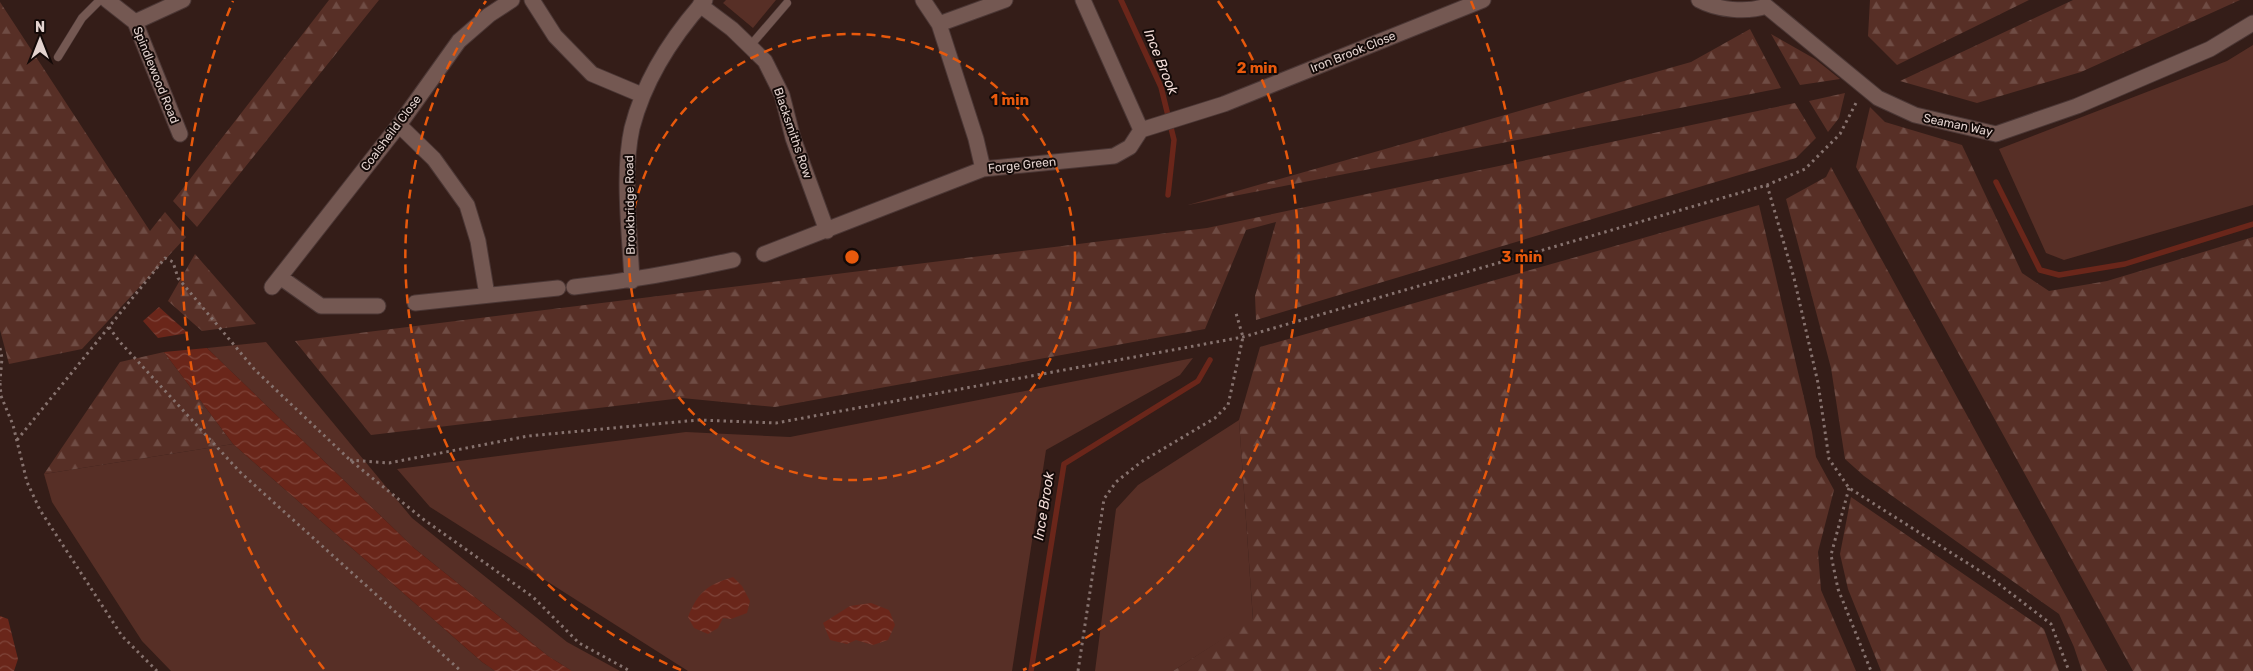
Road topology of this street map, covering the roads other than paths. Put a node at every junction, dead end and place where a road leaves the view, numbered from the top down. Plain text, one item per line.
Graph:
1 (100, 0) edge
2 (107, 0) edge
3 (183, 0) edge
4 (512, 0) edge
5 (532, 0) edge
6 (923, 0) edge
7 (1005, 0) edge
8 (1083, 0) edge
9 (1482, 0) edge
10 (1699, 0) edge
11 (702, 2) edge
12 (787, 3) dead end
13 (1768, 3) edge
14 (135, 22) junction
15 (940, 24) junction
16 (2253, 24) edge
17 (750, 46) junction
18 (58, 57) dead end
19 (642, 94) junction
20 (399, 125) junction
21 (1144, 129) junction
22 (180, 134) dead end
23 (983, 169) junction
24 (827, 231) junction
25 (764, 254) dead end
26 (733, 260) dead end
27 (632, 281) junction
28 (574, 286) dead end
29 (558, 288) dead end
30 (487, 295) junction
31 (415, 303) dead end
32 (378, 306) dead end

1 - 18 lane
2 - 14 street, Spindlewood Road
3 - 14 street
4 - 20 street, Coalsheild Close
5 - 19 street
6 - 15 street, Forge Green
7 - 15 street
8 - 21 street
9 - 21 street, Iron Brook Close
10 - 13 street
11 - 17 street, Blacksmiths Row
11 - 19 street, Brookbridge Road
12 - 17 lane
13 - 16 street, Seaman Way
14 - 22 street, Spindlewood Road
15 - 23 street, Forge Green
17 - 24 street, Blacksmiths Row
19 - 27 street, Brookbridge Road
20 - 30 street
20 - 32 street, Coalsheild Close
21 - 23 street, Forge Green
23 - 24 street
24 - 25 street
26 - 27 street
27 - 28 street
29 - 30 street
30 - 31 street

